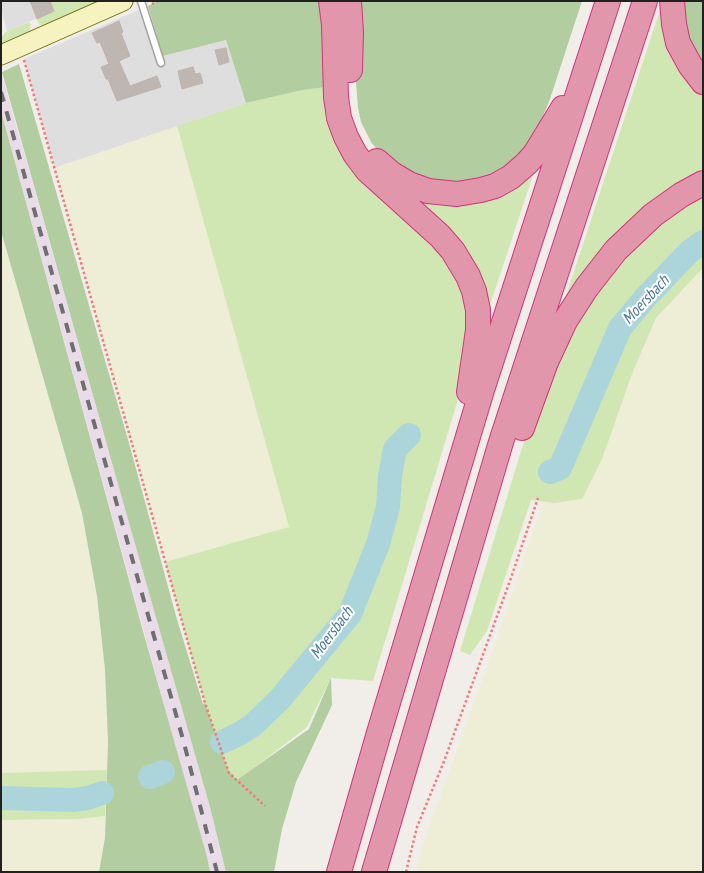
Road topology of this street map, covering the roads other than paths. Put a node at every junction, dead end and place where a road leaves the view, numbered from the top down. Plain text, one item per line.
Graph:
1 (123, 1) edge
2 (141, 1) edge
3 (332, 1) edge
4 (349, 1) edge
5 (608, 1) edge
6 (645, 1) edge
7 (672, 1) edge
8 (1, 55) edge
9 (161, 63) dead end
10 (583, 74) junction
11 (703, 82) edge
12 (703, 183) edge
13 (467, 441) junction
14 (483, 502) junction
15 (339, 872) edge
16 (374, 872) edge

1 - 8 main road
2 - 9 lane
3 - 13 highway
4 - 10 highway
5 - 10 highway
6 - 14 highway
7 - 11 highway
10 - 13 highway
12 - 14 highway
13 - 15 highway
14 - 16 highway

